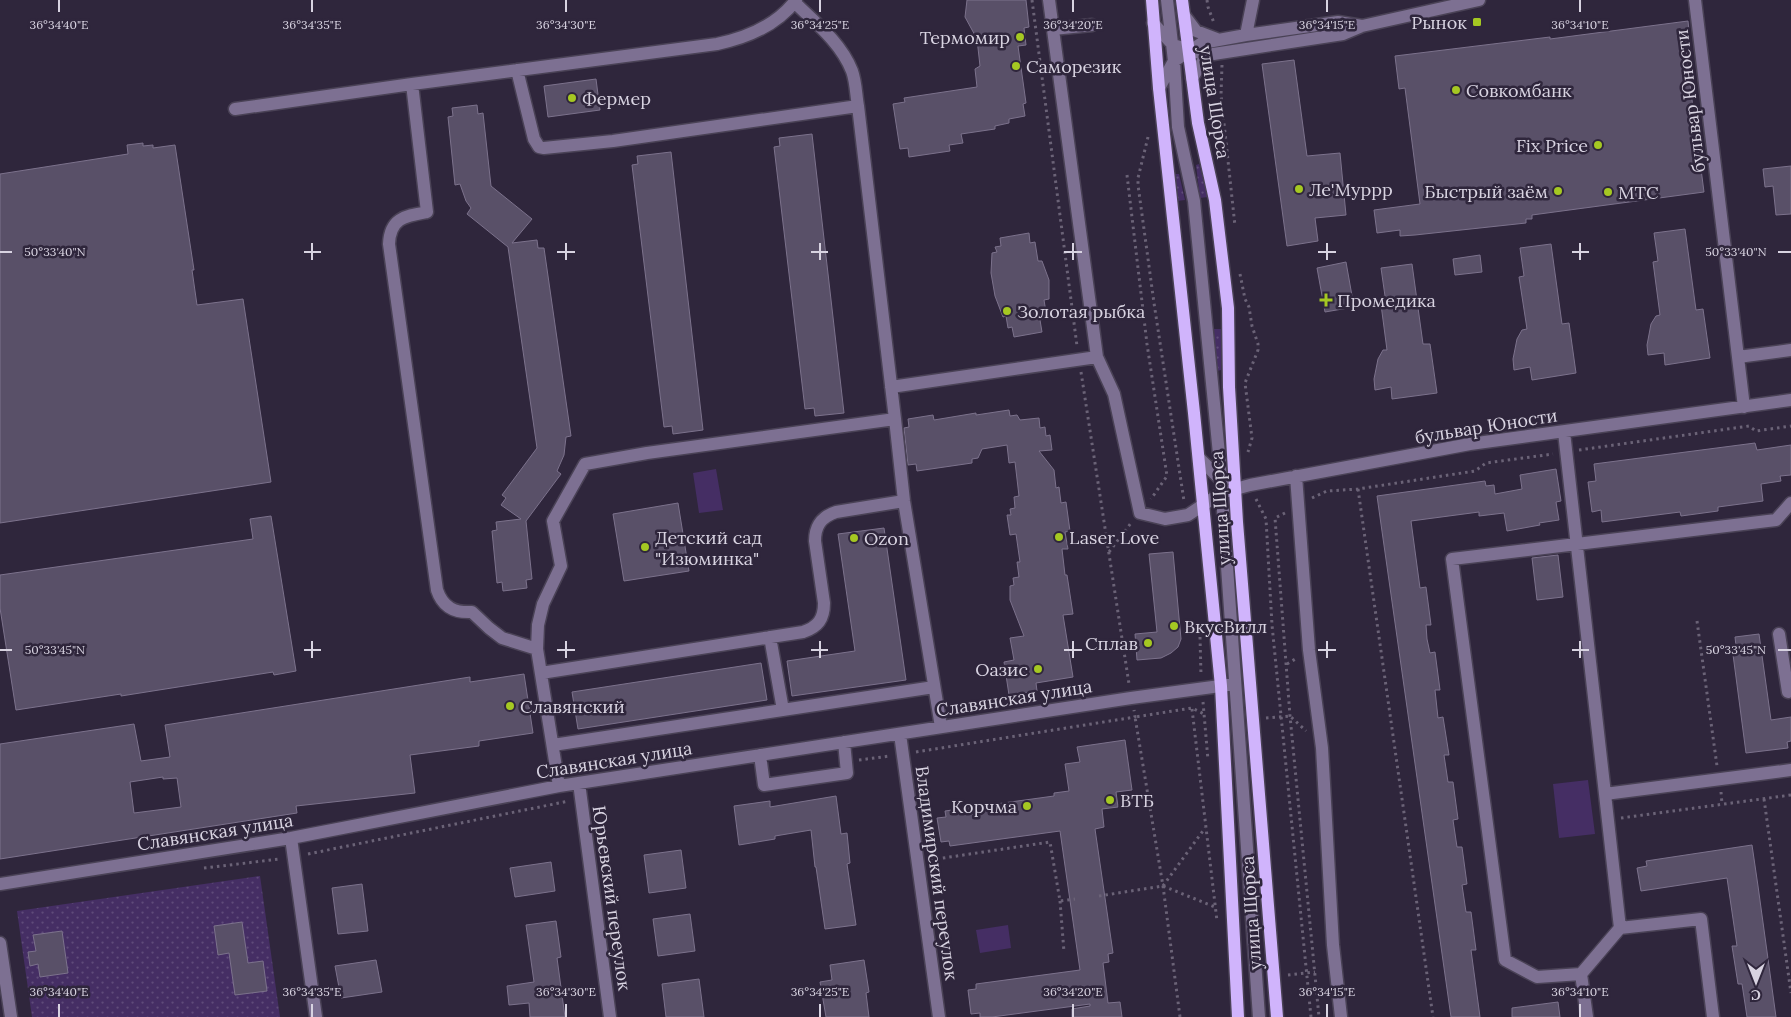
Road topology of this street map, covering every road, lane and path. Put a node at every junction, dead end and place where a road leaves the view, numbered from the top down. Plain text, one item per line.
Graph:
1 (1049, 0) edge
2 (1152, 0) edge
3 (1167, 0) edge
4 (1182, 0) edge
5 (1207, 0) edge
6 (1252, 0) edge
7 (1479, 0) edge
8 (1696, 0) edge
9 (795, 1) edge
10 (1184, 15) junction
11 (1153, 23) junction
12 (1092, 25) dead end
13 (1362, 26) junction
14 (1053, 29) junction
15 (1246, 35) junction
16 (1219, 39) junction
17 (1173, 45) junction
18 (1189, 51) junction
19 (1223, 53) junction
20 (1206, 55) junction
21 (1174, 61) junction
22 (517, 70) junction
23 (1192, 78) junction
24 (412, 84) junction
25 (1158, 88) junction
26 (858, 106) junction
27 (235, 109) dead end
28 (1127, 175) dead end
29 (1235, 236) dead end
30 (1240, 272) dead end
31 (1791, 350) edge
32 (1097, 357) junction
33 (1738, 357) junction
34 (891, 387) junction
35 (1791, 400) edge
36 (1744, 407) junction
37 (894, 419) junction
38 (1791, 426) edge
39 (1564, 432) junction
40 (1566, 452) junction
41 (1198, 458) junction
42 (1247, 458) dead end
43 (1296, 476) junction
44 (1220, 480) junction
45 (1250, 485) junction
46 (1236, 489) junction
47 (1358, 489) junction
48 (1221, 493) junction
49 (904, 501) junction
50 (1791, 503) edge
51 (1203, 505) junction
52 (1298, 505) junction
53 (1140, 513) junction
54 (1576, 543) junction
55 (1109, 552) dead end
56 (1697, 621) dead end
57 (1779, 634) dead end
58 (770, 637) junction
59 (1247, 648) junction
60 (537, 649) junction
61 (541, 673) junction
62 (1235, 684) junction
63 (1221, 686) junction
64 (934, 687) junction
65 (1791, 692) edge
66 (1252, 705) junction
67 (1192, 708) junction
68 (784, 710) junction
69 (1290, 716) junction
70 (1135, 717) junction
71 (1281, 717) junction
72 (1253, 718) junction
73 (1223, 722) junction
74 (940, 727) junction
75 (900, 734) junction
76 (844, 742) junction
77 (553, 745) junction
78 (1322, 748) junction
79 (903, 754) junction
80 (760, 755) junction
81 (846, 762) junction
82 (1791, 770) edge
83 (1719, 780) junction
84 (579, 783) junction
85 (559, 786) junction
86 (1605, 794) junction
87 (1791, 795) edge
88 (581, 799) junction
89 (1764, 799) junction
90 (1722, 804) junction
91 (1608, 819) junction
92 (1205, 828) junction
93 (291, 838) junction
94 (294, 857) junction
95 (918, 862) junction
96 (0, 884) edge
97 (1162, 886) junction
98 (1099, 896) dead end
99 (1075, 899) dead end
100 (1060, 901) junction
101 (1215, 908) junction
102 (1217, 926) dead end
103 (1620, 928) junction
104 (0, 943) edge
105 (1064, 952) dead end
106 (1581, 974) junction
107 (1791, 993) edge
108 (11, 1017) edge
109 (316, 1017) edge
110 (610, 1017) edge
111 (939, 1017) edge
112 (1180, 1017) edge
113 (1238, 1017) edge
114 (1259, 1017) edge
115 (1277, 1017) edge
116 (1311, 1017) edge
117 (1319, 1017) edge
118 (1341, 1017) edge
119 (1433, 1017) edge
120 (1587, 1017) edge
121 (1713, 1017) edge

1 - 14 street
2 - 11 main road, улица Щорса
3 - 17 street, улица Щорса
4 - 10 main road, улица Щорса
5 - 16 path
6 - 15 street
7 - 13 street
8 - 33 street, бульвар Юности
9 - 22 street
9 - 26 street
10 - 16 street
10 - 18 main road, улица Щорса
11 - 17 street
11 - 25 main road, улица Щорса
12 - 14 street
13 - 15 street
13 - 19 street
14 - 32 street
15 - 16 street
16 - 18 street
17 - 18 street
17 - 21 street, улица Щорса
18 - 20 street
18 - 21 street
18 - 23 main road, улица Щорса
19 - 20 street
19 - 29 path
20 - 23 street
21 - 25 street
21 - 44 street, улица Щорса
22 - 24 street
22 - 26 street
23 - 46 main road, улица Щорса
24 - 27 street
24 - 60 street
25 - 41 main road, улица Щорса
26 - 34 street
28 - 53 path
30 - 42 path
31 - 33 street
32 - 34 street
32 - 53 street
33 - 36 street, бульвар Юности
34 - 37 street
35 - 36 street, бульвар Юности
36 - 39 street, бульвар Юности
37 - 49 street
37 - 60 street
38 - 40 path
39 - 40 street
39 - 43 street, бульвар Юности
40 - 47 path
40 - 54 street
41 - 44 street
41 - 51 main road, улица Щорса
43 - 45 street, бульвар Юности
43 - 52 street
44 - 46 street
44 - 48 street, улица Щорса
45 - 46 street, бульвар Юности
45 - 71 path
46 - 48 street, бульвар Юности
46 - 59 main road, улица Щорса
47 - 52 path
47 - 119 path
48 - 51 street, бульвар Юности
48 - 62 street, улица Щорса
49 - 58 street
49 - 64 street
50 - 54 street
51 - 53 street, бульвар Юности
51 - 63 main road, улица Щорса
52 - 69 path
52 - 78 street
53 - 55 path
54 - 86 street
54 - 106 street
56 - 83 path
57 - 65 street
58 - 61 street
58 - 68 street
59 - 62 street
59 - 66 main road, улица Щорса
60 - 61 street
61 - 77 street
62 - 63 street, Славянская улица
62 - 66 street
62 - 114 street, улица Щорса
63 - 73 main road, улица Щорса
63 - 74 street, Славянская улица
64 - 68 street
64 - 74 street
66 - 72 main road, улица Щорса
67 - 70 path
67 - 73 path
67 - 92 path
68 - 77 street
69 - 71 path
69 - 78 path
69 - 117 path
70 - 79 path
70 - 97 path
71 - 72 path
71 - 116 path
72 - 115 main road, улица Щорса
73 - 113 main road, улица Щорса
74 - 75 street, Славянская улица
75 - 76 street, Славянская улица
75 - 79 street, Владимирский переулок
76 - 80 street, Славянская улица
76 - 81 street
77 - 85 street
78 - 118 street
79 - 81 path
79 - 95 street, Владимирский переулок
80 - 81 street
80 - 84 street, Славянская улица
82 - 83 street
83 - 86 street
83 - 90 path
84 - 85 street, Славянская улица
84 - 88 street, Юрьевский переулок
85 - 93 street, Славянская улица
86 - 91 street
87 - 89 path
88 - 94 path
88 - 110 street, Юрьевский переулок
89 - 90 path
89 - 107 path
90 - 91 path
91 - 103 street
92 - 97 path
92 - 101 path
93 - 94 street
93 - 96 street, Славянская улица
94 - 109 street
95 - 100 path
95 - 111 street, Владимирский переулок
97 - 98 path
97 - 101 path
97 - 112 path
99 - 100 path
100 - 105 path
101 - 102 path
103 - 106 street
103 - 121 street
104 - 108 street
106 - 120 street

